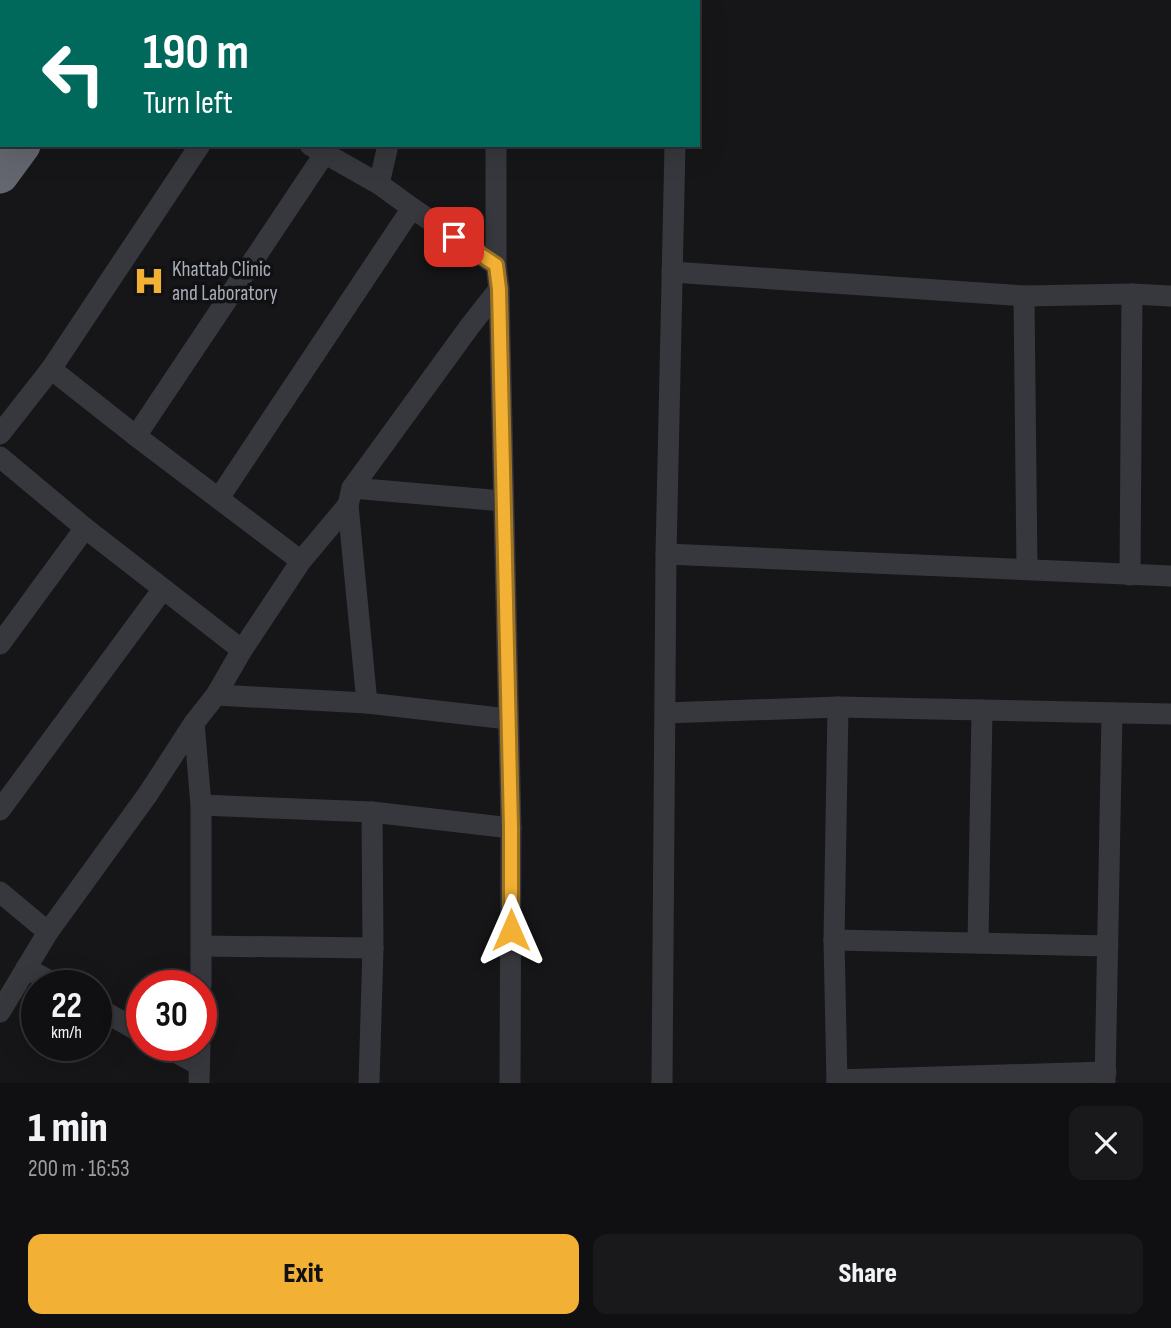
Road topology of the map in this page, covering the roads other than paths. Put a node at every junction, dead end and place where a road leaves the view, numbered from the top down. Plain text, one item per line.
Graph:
1 (21, 147) edge
2 (199, 147) edge
3 (388, 147) edge
4 (496, 147) edge
5 (675, 147) edge
6 (317, 149) edge
7 (0, 175) edge
8 (379, 184) junction
9 (412, 208) junction
10 (496, 265) junction
11 (671, 272) junction
12 (499, 289) junction
13 (1132, 294) junction
14 (1024, 296) junction
15 (1171, 296) edge
16 (51, 369) junction
17 (0, 434) edge
18 (136, 436) junction
19 (0, 457) edge
20 (350, 497) junction
21 (219, 498) junction
22 (503, 501) junction
23 (85, 528) junction
24 (666, 554) junction
25 (301, 561) junction
26 (1027, 569) junction
27 (1130, 575) junction
28 (1171, 576) edge
29 (163, 589) junction
30 (0, 643) edge
31 (242, 650) junction
32 (216, 695) junction
33 (367, 703) junction
34 (838, 707) junction
35 (982, 710) junction
36 (664, 713) junction
37 (1112, 713) junction
38 (1171, 714) edge
39 (508, 719) junction
40 (194, 723) junction
41 (201, 805) junction
42 (0, 810) edge
43 (372, 812) junction
44 (511, 828) junction
45 (0, 892) edge
46 (48, 932) junction
47 (834, 940) junction
48 (978, 943) junction
49 (202, 946) junction
50 (1108, 946) junction
51 (373, 948) junction
52 (26, 968) junction
53 (30, 970) edge
54 (201, 970) edge
55 (0, 1012) edge
56 (1106, 1078) edge
57 (837, 1081) edge
58 (369, 1083) edge
59 (510, 1083) edge
60 (662, 1083) edge

1 - 7 highway
2 - 16 street
3 - 8 street
4 - 10 street
5 - 11 street
6 - 8 street
6 - 18 street
8 - 9 street
9 - 10 street
9 - 21 street
10 - 12 street
11 - 14 street
11 - 24 street
12 - 20 street
12 - 22 street
13 - 14 street
13 - 15 street
13 - 27 street
14 - 26 street
16 - 17 street
16 - 18 street
18 - 21 street
19 - 23 street
20 - 22 street
20 - 25 street
20 - 33 street
21 - 25 street
22 - 39 street
23 - 29 street
23 - 30 street
24 - 26 street
24 - 36 street
25 - 31 street
26 - 27 street
27 - 28 street
29 - 31 street
29 - 42 street
31 - 32 street
32 - 33 street
32 - 40 street
33 - 39 street
34 - 35 street
34 - 36 street
34 - 47 street
35 - 37 street
35 - 48 street
36 - 60 street
37 - 38 street
37 - 50 street
39 - 44 street
40 - 41 street
40 - 46 street
41 - 43 street
41 - 49 street
43 - 44 street
43 - 51 street
44 - 59 street
45 - 46 street
46 - 52 street
47 - 48 street
47 - 57 street
48 - 50 street
49 - 51 street
49 - 54 street
50 - 56 street
51 - 58 street
52 - 53 street
52 - 55 street
56 - 57 street

